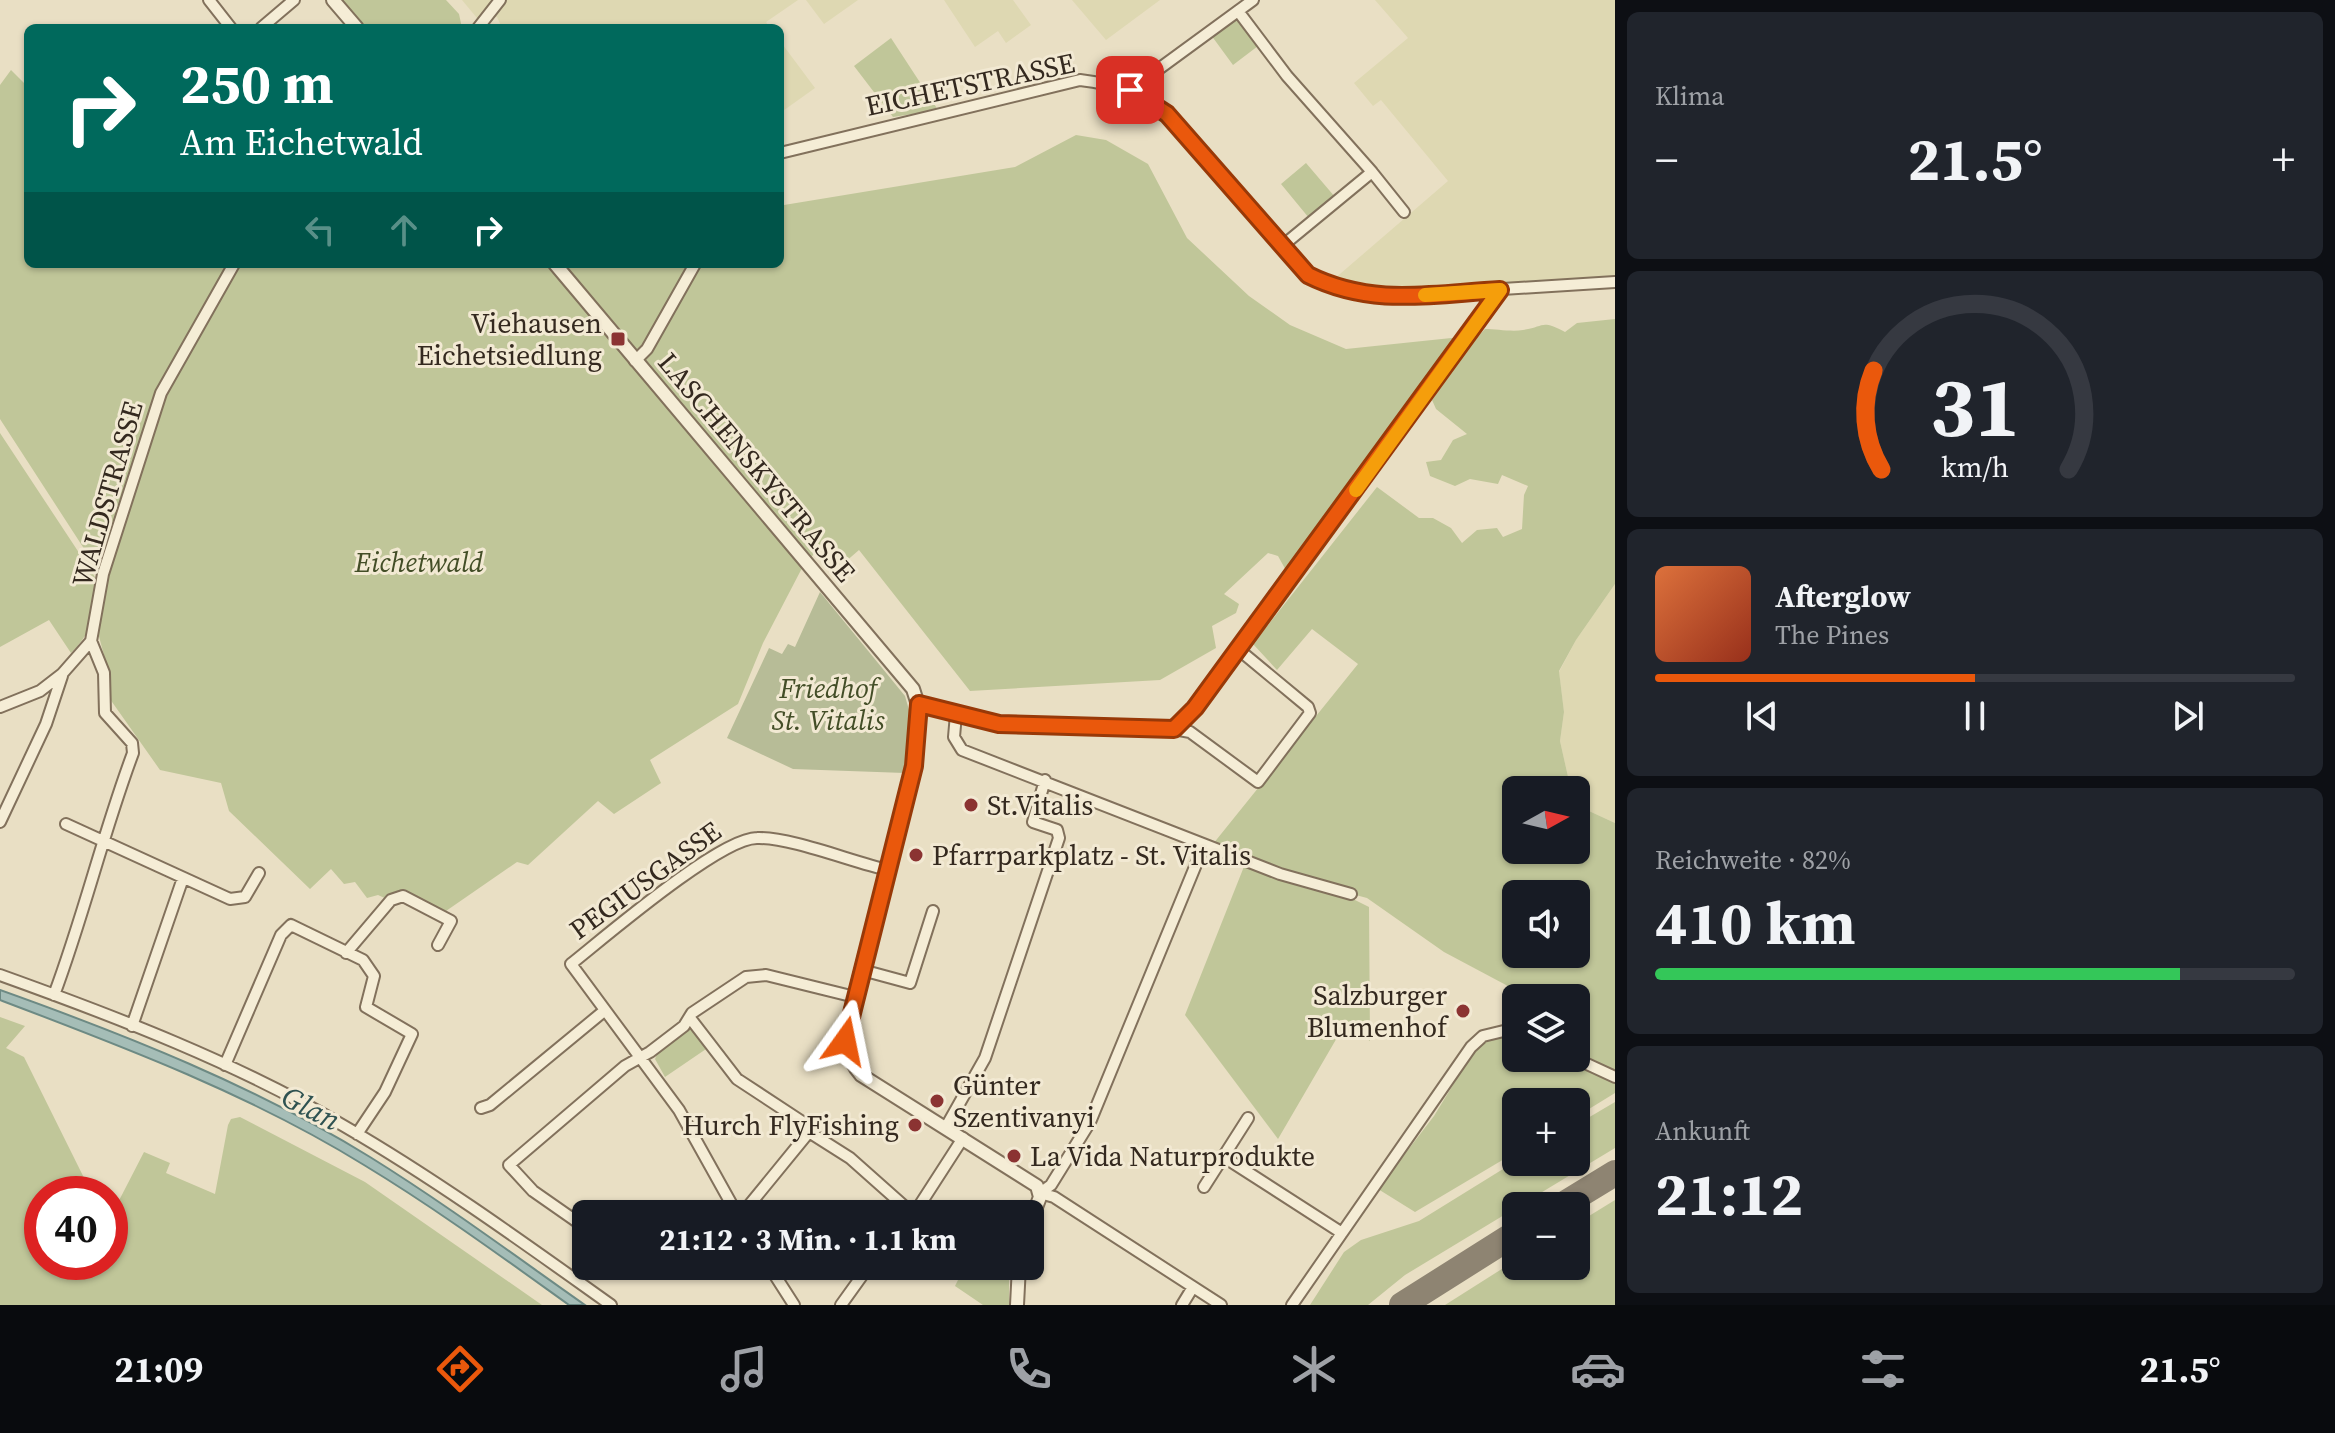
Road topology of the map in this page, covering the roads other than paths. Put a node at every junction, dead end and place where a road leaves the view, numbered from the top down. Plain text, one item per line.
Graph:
1 (209, 0) edge
2 (294, 0) edge
3 (333, 0) edge
4 (500, 0) edge
5 (1253, 0) edge
6 (1238, 11) junction
7 (228, 24) edge
8 (266, 24) edge
9 (354, 24) edge
10 (481, 24) edge
11 (1130, 90) junction
12 (784, 152) edge
13 (1372, 172) junction
14 (1404, 212) dead end
15 (1281, 247) junction
16 (232, 268) edge
17 (558, 268) edge
18 (693, 268) edge
19 (1615, 282) edge
20 (1500, 290) junction
21 (635, 361) junction
22 (91, 641) junction
23 (1238, 649) junction
24 (62, 674) junction
25 (919, 704) junction
26 (0, 707) edge
27 (956, 714) junction
28 (1174, 729) junction
29 (1045, 780) junction
30 (0, 822) edge
31 (66, 824) dead end
32 (102, 839) junction
33 (1204, 845) junction
34 (888, 870) junction
35 (259, 873) dead end
36 (183, 878) junction
37 (1351, 894) dead end
38 (933, 911) dead end
39 (438, 945) dead end
40 (346, 953) junction
41 (862, 970) junction
42 (0, 975) edge
43 (54, 995) junction
44 (855, 997) junction
45 (604, 1011) junction
46 (690, 1018) junction
47 (132, 1026) junction
48 (1502, 1033) edge
49 (640, 1057) junction
50 (225, 1065) junction
51 (1590, 1065) edge
52 (1615, 1077) edge
53 (481, 1108) dead end
54 (1248, 1118) dead end
55 (946, 1127) junction
56 (809, 1132) junction
57 (357, 1134) junction
58 (963, 1138) junction
59 (1224, 1157) junction
60 (1204, 1187) dead end
61 (1040, 1193) junction
62 (732, 1200) edge
63 (752, 1200) edge
64 (897, 1200) edge
65 (922, 1200) edge
66 (1038, 1200) edge
67 (572, 1218) edge
68 (1342, 1233) junction
69 (778, 1280) edge
70 (859, 1280) edge
71 (1018, 1280) edge
72 (1193, 1287) junction
73 (611, 1305) edge
74 (794, 1305) edge
75 (841, 1305) edge
76 (1017, 1305) edge
77 (1182, 1305) edge
78 (1221, 1305) edge
79 (1292, 1305) edge

1 - 7 street
2 - 8 street
3 - 9 street
4 - 10 street
5 - 6 street
6 - 11 street
6 - 13 street
11 - 12 street, EICHETSTRASSE
11 - 15 street, EICHETSTRASSE
13 - 14 street
13 - 15 street
15 - 20 street, EICHETSTRASSE
16 - 22 street, WALDSTRASSE
17 - 21 street, LASCHENSKYSTRASSE
18 - 21 street
19 - 20 street, EICHETSTRASSE
20 - 23 street
21 - 25 street, LASCHENSKYSTRASSE
22 - 24 street
22 - 32 street
23 - 28 street
23 - 28 street
24 - 26 street
24 - 30 street
25 - 27 street
25 - 34 street
27 - 28 street
27 - 29 street
29 - 33 street
29 - 55 street
31 - 32 street
32 - 36 street
32 - 43 street
33 - 37 street
33 - 61 street
34 - 41 street
34 - 45 street, PEGIUSGASSE
35 - 36 street
36 - 47 street
38 - 41 street
39 - 40 street
40 - 50 street
40 - 57 street
41 - 44 street
42 - 43 street
43 - 47 street
44 - 46 street
44 - 55 street
45 - 49 street
45 - 53 street
46 - 49 street
46 - 56 street
47 - 50 street
48 - 68 street
49 - 62 street
49 - 67 street
50 - 57 street
51 - 52 street
54 - 59 street
55 - 58 street
56 - 63 street
56 - 64 street
57 - 73 street
58 - 61 street
58 - 65 street
59 - 60 street
59 - 68 street
61 - 66 street
61 - 72 street
68 - 79 street
69 - 74 street
70 - 75 street
71 - 76 street
72 - 77 street
72 - 78 street

